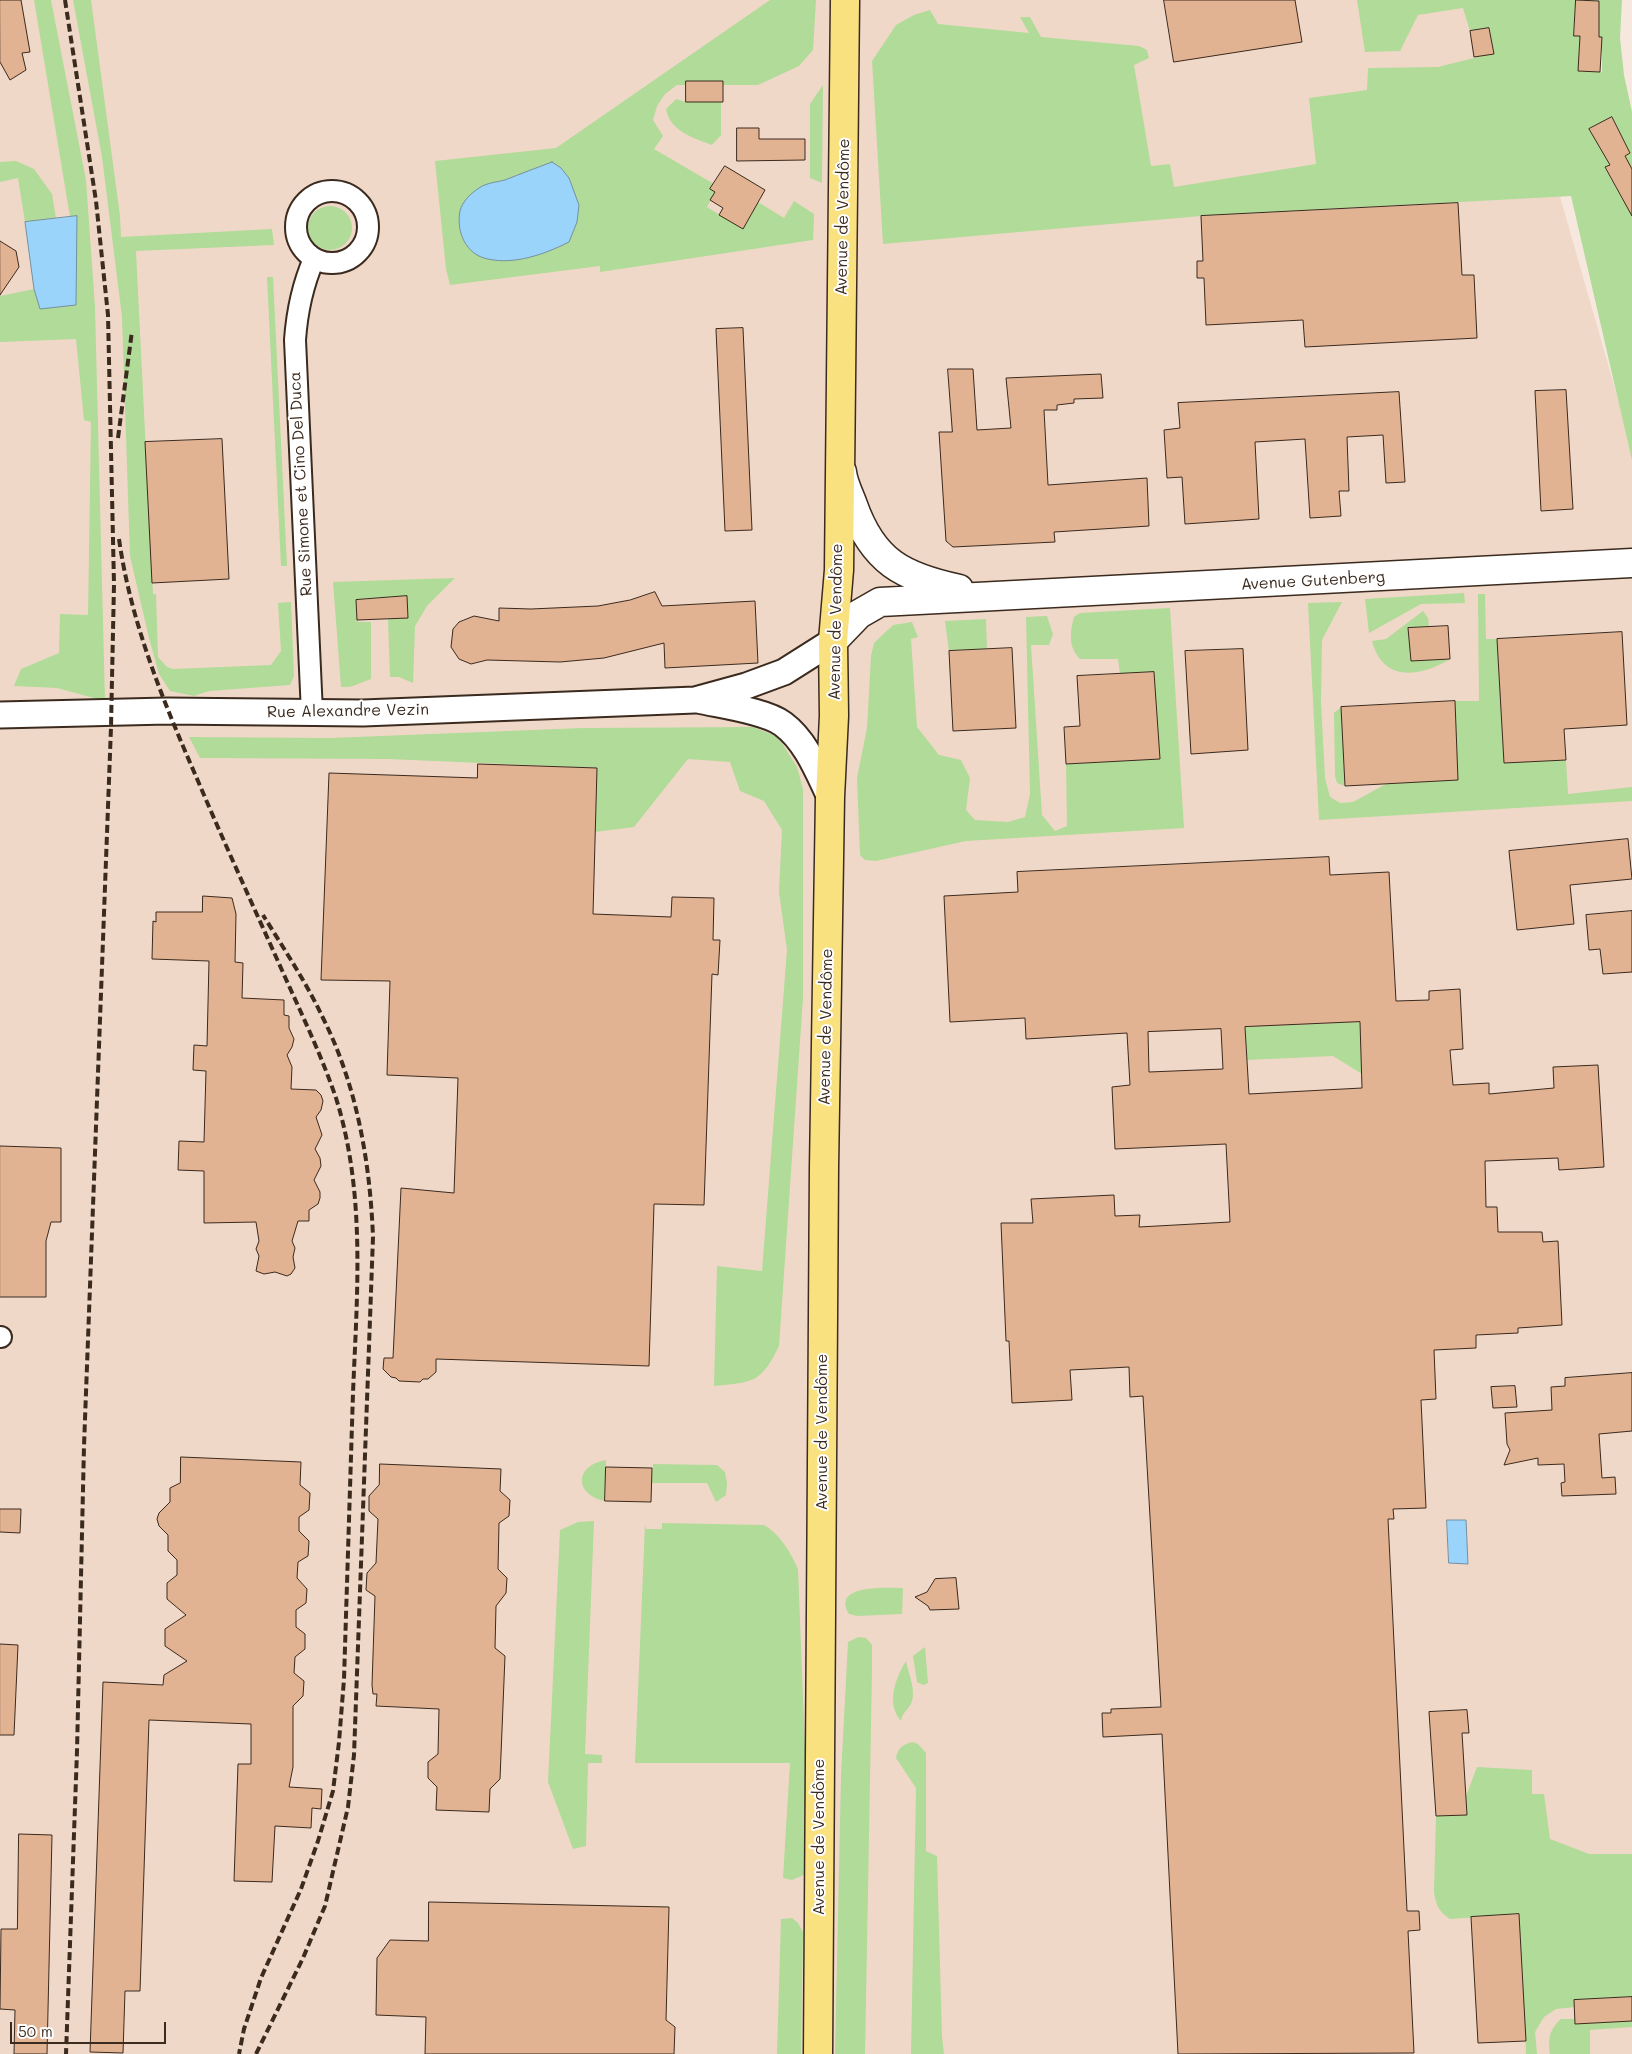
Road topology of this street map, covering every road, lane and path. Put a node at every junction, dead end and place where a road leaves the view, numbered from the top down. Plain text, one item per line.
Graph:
1 (845, 0) edge
2 (314, 259) dead end
3 (839, 446) junction
4 (1632, 563) edge
5 (994, 596) junction
6 (833, 641) junction
7 (695, 700) junction
8 (312, 713) junction
9 (0, 715) edge
10 (830, 797) junction
11 (818, 2054) edge

1 - 3 main road, Avenue de Vendôme
2 - 8 street, Rue Simone et Cino Del Duca
3 - 5 main road, Avenue Gutenberg
3 - 6 main road, Avenue de Vendôme
4 - 5 main road, Avenue Gutenberg
5 - 6 main road, Avenue Gutenberg
6 - 7 street, Rue Alexandre Vezin
6 - 10 main road, Avenue de Vendôme
7 - 8 street, Rue Alexandre Vezin
7 - 10 street, Rue Alexandre Vezin
8 - 9 street, Rue Alexandre Vezin
10 - 11 main road, Avenue de Vendôme

